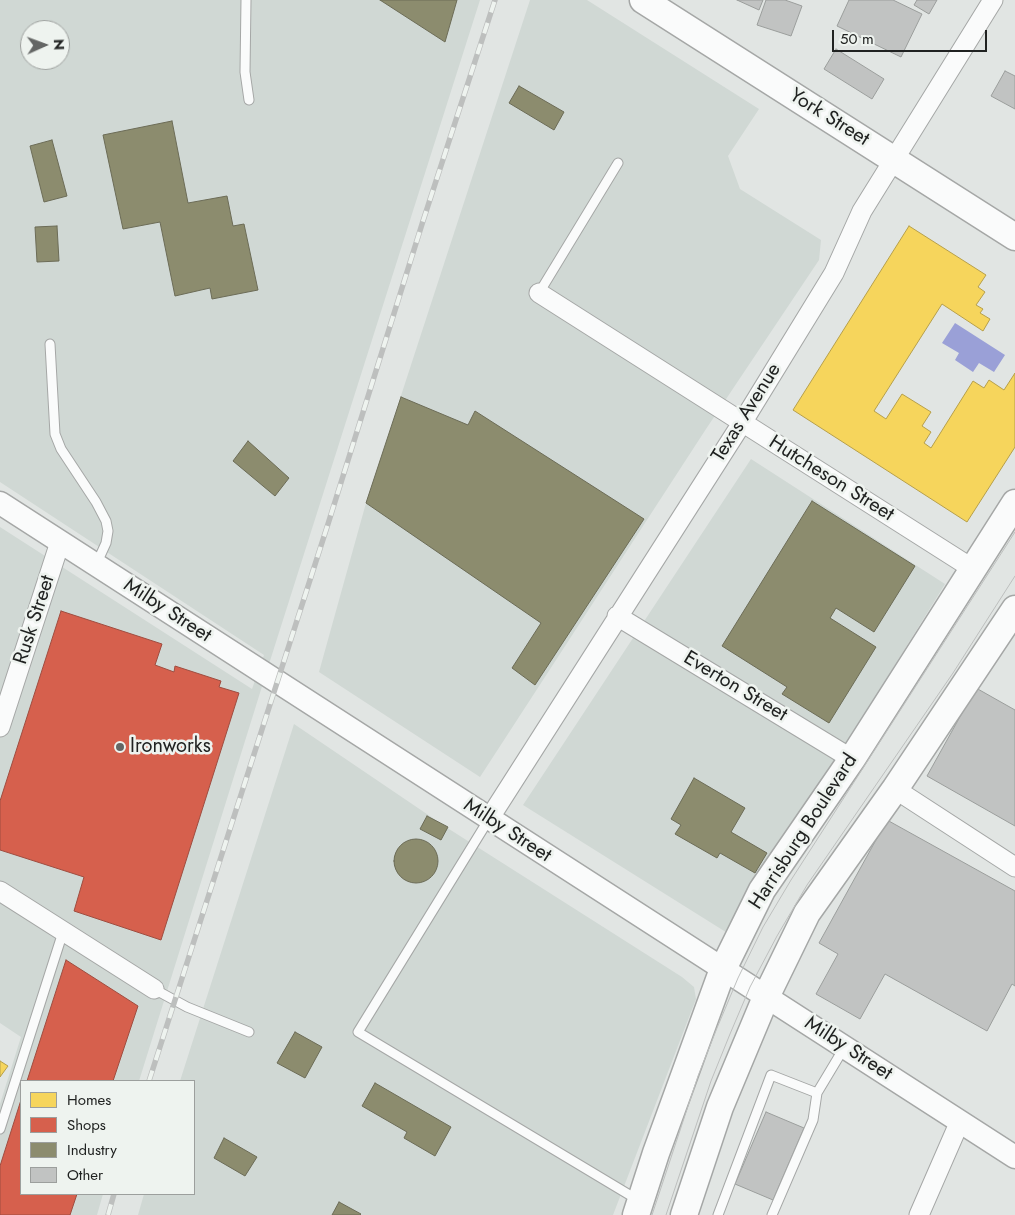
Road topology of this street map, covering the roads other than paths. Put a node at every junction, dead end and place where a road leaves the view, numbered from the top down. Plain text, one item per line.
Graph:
1 (246, 0) edge
2 (643, 0) edge
3 (993, 0) edge
4 (249, 100) dead end
5 (894, 159) junction
6 (618, 163) dead end
7 (1015, 237) edge
8 (539, 293) joint
9 (50, 344) dead end
10 (742, 423) junction
11 (1015, 502) edge
12 (0, 503) edge
13 (60, 542) junction
14 (96, 565) junction
15 (972, 568) junction
16 (1015, 609) edge
17 (618, 616) junction
18 (0, 727) edge
19 (852, 760) junction
20 (895, 789) junction
21 (489, 818) junction
22 (1015, 867) edge
23 (0, 891) edge
24 (63, 932) junction
25 (723, 969) junction
26 (154, 989) joint
27 (766, 997) junction
28 (249, 1032) dead end
29 (844, 1047) junction
30 (817, 1093) junction
31 (960, 1121) junction
32 (0, 1129) edge
33 (1014, 1155) edge
34 (639, 1208) edge
35 (684, 1215) edge
36 (718, 1215) edge
37 (772, 1215) edge
38 (918, 1215) edge

1 - 4 lane
2 - 5 main road, York Street
3 - 5 street, Texas Avenue
5 - 7 main road, York Street
5 - 10 street, Texas Avenue
6 - 8 lane
8 - 10 street, Hutcheson Street
9 - 14 lane
10 - 15 street, Hutcheson Street
10 - 17 street, Texas Avenue
11 - 15 main road, Harrisburg Boulevard
12 - 13 street, Milby Street
13 - 14 street, Milby Street
13 - 18 street, Rusk Street
14 - 21 street, Milby Street
15 - 19 main road, Harrisburg Boulevard
16 - 20 main road
17 - 19 street, Everton Street
17 - 21 street, Texas Avenue
19 - 25 main road, Harrisburg Boulevard
20 - 22 street
20 - 27 main road
21 - 25 street, Milby Street
21 - 34 lane
23 - 24 street
24 - 26 street
24 - 32 lane
25 - 27 street, Milby Street
25 - 34 main road, Harrisburg Boulevard
26 - 28 lane
27 - 29 street, Milby Street
27 - 35 main road
29 - 30 lane
29 - 31 street, Milby Street
30 - 36 lane
30 - 37 lane
31 - 33 street, Milby Street
31 - 38 street

